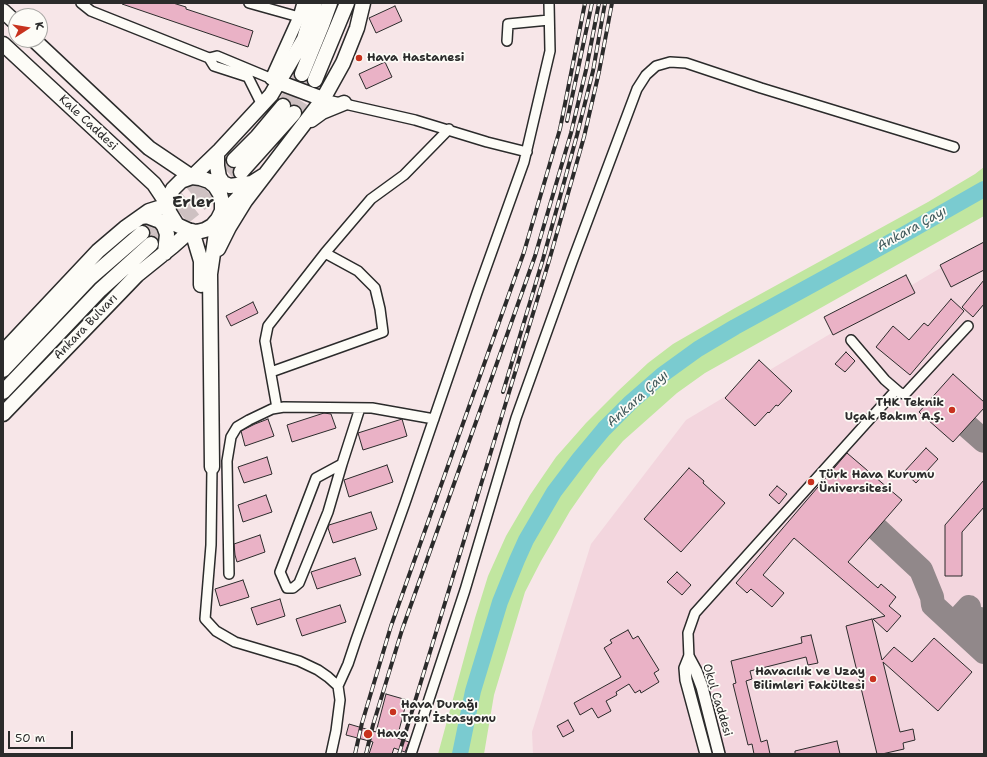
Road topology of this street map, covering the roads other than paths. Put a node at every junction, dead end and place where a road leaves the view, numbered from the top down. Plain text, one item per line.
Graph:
1 (82, 3) edge
2 (249, 3) edge
3 (304, 3) edge
4 (315, 3) edge
5 (330, 3) edge
6 (347, 3) edge
7 (363, 3) edge
8 (549, 3) edge
9 (92, 7) edge
10 (299, 17) junction
11 (549, 20) junction
12 (507, 41) dead end
13 (3, 44) edge
14 (43, 48) edge
15 (209, 58) junction
16 (275, 80) junction
17 (323, 99) junction
18 (344, 103) junction
19 (262, 105) junction
20 (304, 124) junction
21 (449, 130) junction
22 (954, 146) dead end
23 (527, 152) junction
24 (217, 153) junction
25 (234, 160) tunnel mouth
26 (241, 172) tunnel mouth
27 (192, 178) junction
28 (257, 180) junction
29 (168, 205) junction
30 (141, 217) junction
31 (218, 219) junction
32 (191, 231) junction
33 (142, 233) tunnel mouth
34 (151, 244) tunnel mouth
35 (169, 249) junction
36 (325, 253) junction
37 (210, 274) junction
38 (968, 326) dead end
39 (852, 340) dead end
40 (3, 352) edge
41 (3, 370) edge
42 (271, 372) junction
43 (896, 390) junction
44 (3, 392) edge
45 (278, 408) junction
46 (360, 408) junction
47 (3, 414) edge
48 (434, 419) junction
49 (342, 464) junction
50 (212, 467) junction
51 (229, 574) dead end
52 (689, 658) junction
53 (338, 686) junction
54 (331, 754) edge
55 (411, 754) edge
56 (706, 754) edge
57 (719, 754) edge

1 - 9 street
2 - 10 street
3 - 10 street
4 - 16 main road
5 - 6 main road
7 - 17 main road
8 - 11 street
9 - 15 street
10 - 16 street
11 - 12 street
11 - 23 street
13 - 29 main road, Kale Caddesi
14 - 27 main road, Kale Caddesi
15 - 16 street
15 - 19 street
16 - 17 main road
16 - 19 main road
17 - 18 street
17 - 20 main road
18 - 20 main road
18 - 21 street
19 - 24 main road
20 - 28 main road
21 - 23 street
21 - 36 street
22 - 55 street
23 - 48 street
24 - 27 main road
24 - 28 main road
25 - 26 main road
27 - 29 main road
27 - 31 main road
28 - 31 main road
28 - 37 main road
29 - 30 main road
29 - 32 main road
30 - 35 main road
30 - 40 main road
31 - 32 main road
31 - 37 main road
32 - 35 main road, Ankara Bulvarı
32 - 50 main road
33 - 41 main road
34 - 44 main road, Ankara Bulvarı
35 - 47 main road, Ankara Bulvarı
36 - 42 street
36 - 42 street
37 - 50 main road
38 - 43 street
39 - 43 street
42 - 45 street
43 - 52 street
45 - 46 street
45 - 51 street
46 - 48 street
46 - 49 street
48 - 53 street
49 - 49 street
50 - 53 street
52 - 56 street, Okul Caddesi
52 - 57 street, Okul Caddesi
53 - 54 street

